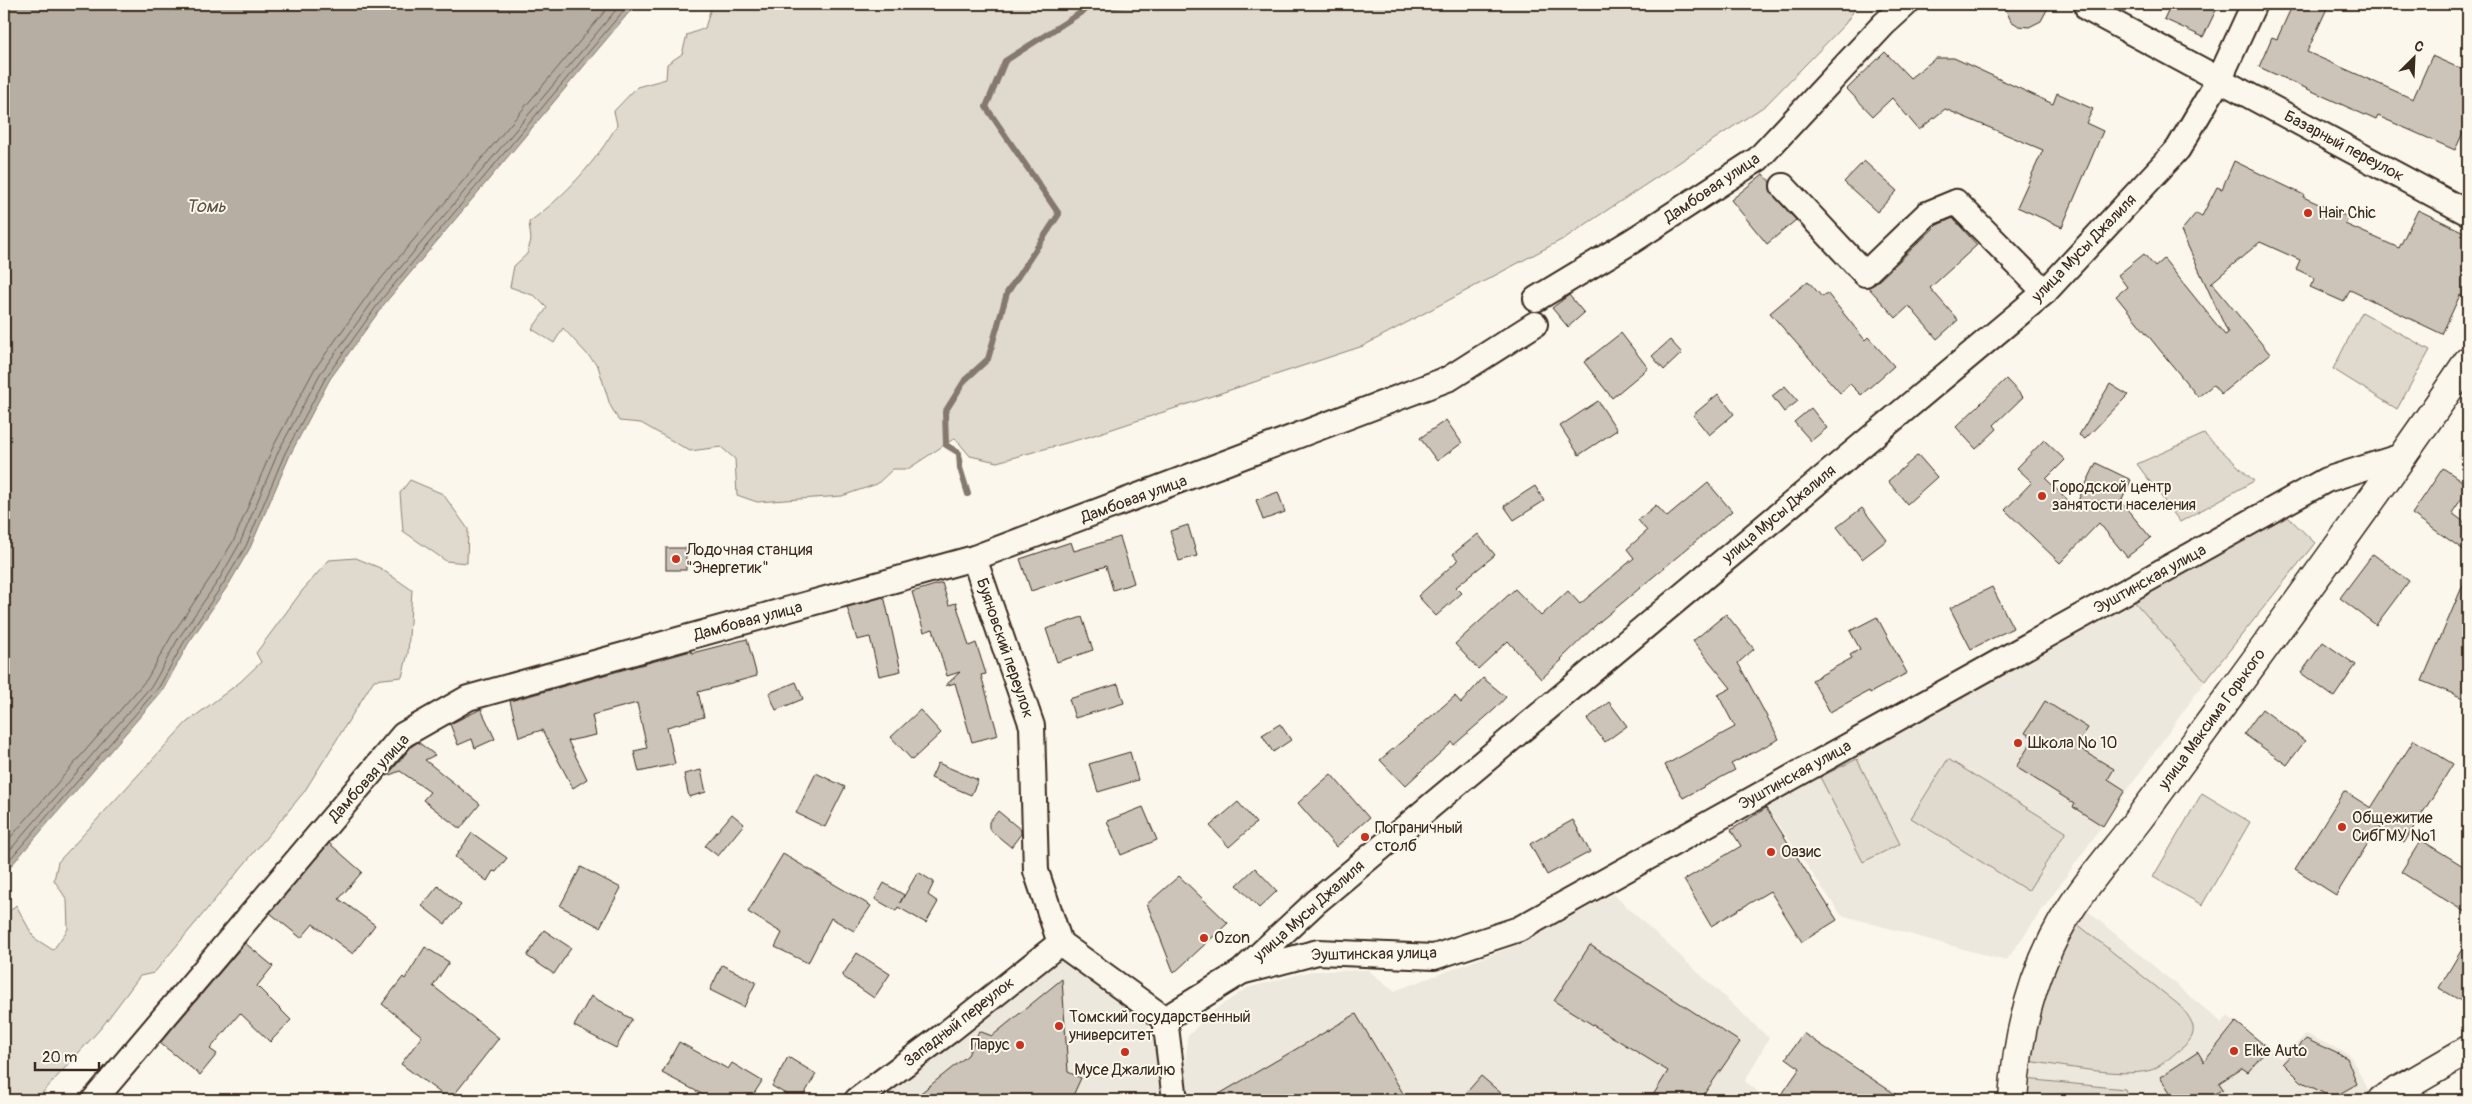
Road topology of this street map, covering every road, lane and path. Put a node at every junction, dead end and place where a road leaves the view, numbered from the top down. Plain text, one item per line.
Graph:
1 (1906, 4) edge
2 (2088, 4) edge
3 (2254, 4) edge
4 (2220, 78) junction
5 (1783, 186) dead end
6 (2468, 213) edge
7 (2045, 292) junction
8 (1536, 299) dead end
9 (1535, 324) dead end
10 (2468, 361) edge
11 (2405, 455) junction
12 (974, 558) junction
13 (1060, 942) junction
14 (1242, 972) junction
15 (1165, 1019) junction
16 (2468, 1050) edge
17 (94, 1100) edge
18 (857, 1100) edge
19 (1175, 1100) edge
20 (2014, 1100) edge
21 (2382, 1100) edge

1 - 8 street, Дамбовая улица
2 - 4 street, Базарный переулок
3 - 4 street, улица Мусы Джалиля
4 - 6 street, Базарный переулок
4 - 7 street, улица Мусы Джалиля
5 - 7 street
7 - 14 street, улица Мусы Джалиля
9 - 12 street, Дамбовая улица
10 - 11 main road, улица Максима Горького
11 - 14 street, Эуштинская улица
11 - 20 main road, улица Максима Горького
12 - 13 street, Буяновский переулок
12 - 17 street, Дамбовая улица
13 - 15 street
13 - 18 street, Западный переулок
14 - 15 street, Эуштинская улица
15 - 19 street
16 - 21 main road

